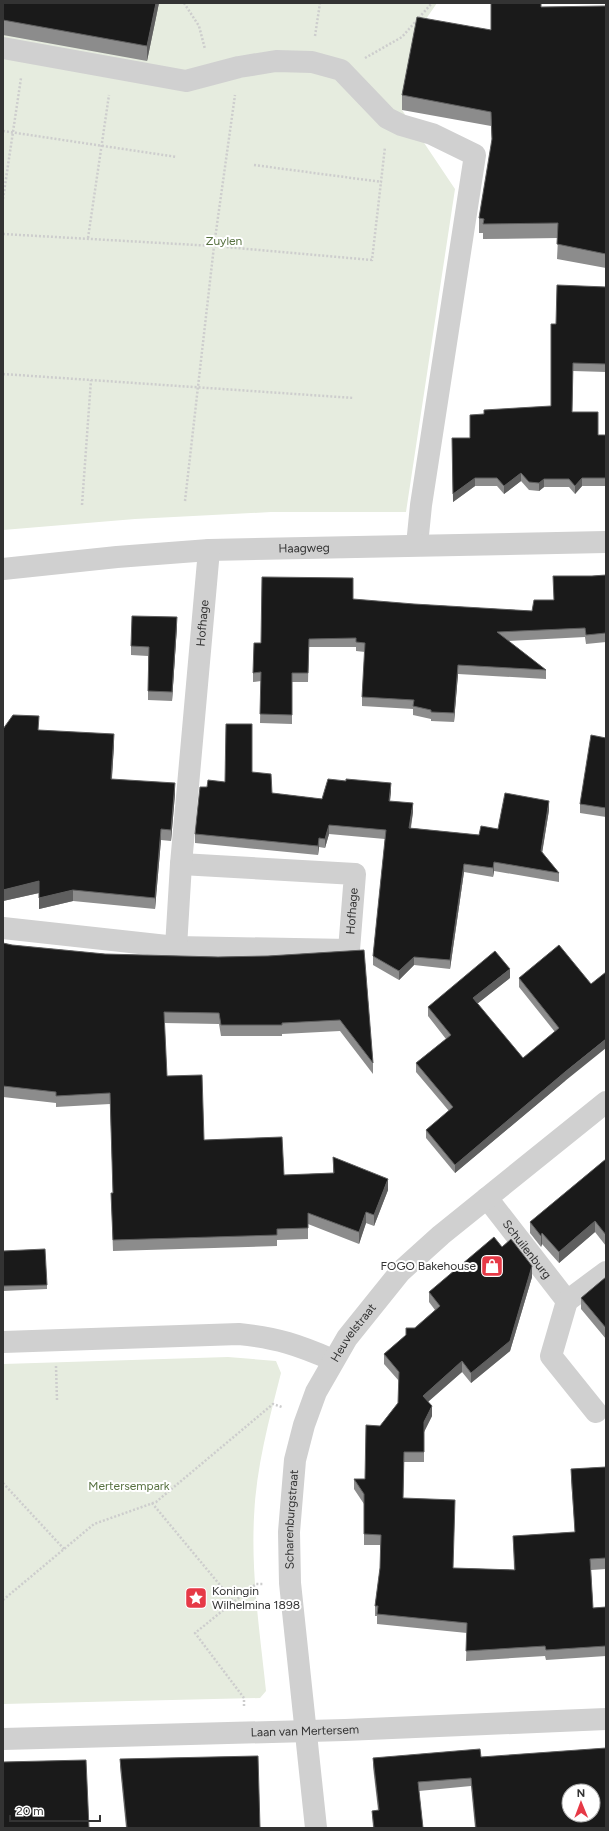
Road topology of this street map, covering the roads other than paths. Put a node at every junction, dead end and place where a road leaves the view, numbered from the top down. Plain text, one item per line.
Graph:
1 (3, 48) edge
2 (606, 542) edge
3 (417, 545) junction
4 (209, 550) junction
5 (3, 568) edge
6 (181, 864) junction
7 (3, 928) edge
8 (176, 946) junction
9 (606, 1102) edge
10 (487, 1198) junction
11 (606, 1272) edge
12 (567, 1301) junction
13 (3, 1342) edge
14 (333, 1360) junction
15 (596, 1412) dead end
16 (606, 1719) edge
17 (306, 1731) junction
18 (3, 1739) edge
19 (316, 1828) edge

1 - 3 street
2 - 3 street, Haagweg
3 - 4 street, Haagweg
4 - 5 street, Haagweg
4 - 6 street, Hofhage
6 - 8 street, Hofhage
6 - 8 street, Hofhage
7 - 8 street, Hofhage
9 - 10 street, Heuvelstraat
10 - 12 street, Schuilenburg
10 - 14 street, Heuvelstraat
11 - 12 street
12 - 15 street
13 - 14 street, Heuvelstraat
14 - 17 street, Scharenburgstraat
16 - 17 street, Laan van Mertersem
17 - 18 street, Laan van Mertersem
17 - 19 street, Scharenburgstraat

